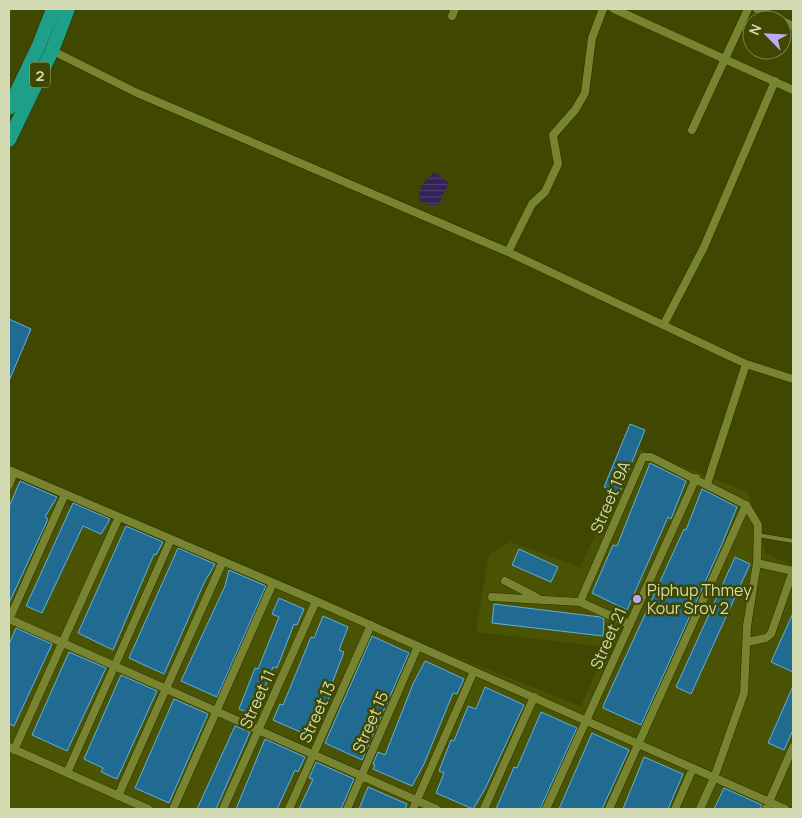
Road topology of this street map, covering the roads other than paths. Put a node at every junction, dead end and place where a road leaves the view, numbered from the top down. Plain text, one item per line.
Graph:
1 (53, 9) edge
2 (68, 9) edge
3 (603, 9) edge
4 (614, 9) edge
5 (748, 9) edge
6 (46, 48) junction
7 (725, 58) junction
8 (775, 82) junction
9 (793, 90) edge
10 (9, 108) edge
11 (692, 130) dead end
12 (9, 140) edge
13 (508, 252) junction
14 (664, 324) junction
15 (746, 364) junction
16 (793, 379) edge
17 (12, 471) edge
18 (696, 478) junction
19 (707, 484) junction
20 (9, 485) edge
21 (65, 494) junction
22 (746, 505) junction
23 (119, 517) junction
24 (758, 535) junction
25 (171, 539) junction
26 (793, 541) edge
27 (223, 561) junction
28 (756, 563) junction
29 (793, 571) edge
30 (505, 581) dead end
31 (273, 583) junction
32 (492, 597) dead end
33 (542, 600) junction
34 (316, 601) junction
35 (580, 602) junction
36 (9, 620) edge
37 (629, 624) junction
38 (371, 625) junction
39 (747, 642) junction
40 (62, 643) junction
41 (418, 646) junction
42 (114, 666) junction
43 (474, 671) junction
44 (166, 689) junction
45 (534, 698) junction
46 (216, 712) junction
47 (586, 720) junction
48 (258, 730) junction
49 (639, 744) junction
50 (793, 747) edge
51 (11, 749) edge
52 (313, 755) junction
53 (693, 768) junction
54 (66, 773) junction
55 (362, 776) junction
56 (714, 778) junction
57 (118, 796) junction
58 (417, 801) junction
59 (767, 806) edge
60 (148, 809) edge
61 (173, 809) edge
62 (223, 809) edge
63 (289, 809) edge
64 (347, 809) edge
65 (413, 809) edge
66 (436, 809) edge
67 (484, 809) edge
68 (546, 809) edge
69 (610, 809) edge
70 (675, 809) edge
71 (700, 809) edge
72 (784, 809) edge

1 - 6 highway, 2
2 - 6 highway, 2
3 - 13 street
4 - 7 street
5 - 7 street
6 - 10 highway, 2
6 - 12 highway, 2
6 - 13 street
7 - 8 street
7 - 11 street
8 - 9 street
8 - 14 street
13 - 14 street
14 - 15 street
15 - 16 street
15 - 19 street
17 - 20 street
17 - 21 street
18 - 19 street
18 - 35 street, Street 19A
18 - 37 street, Street 21
19 - 22 street
21 - 23 street
21 - 36 street
22 - 24 street
22 - 49 street
23 - 25 street
23 - 40 street
24 - 26 lane
24 - 28 street
25 - 27 street
25 - 42 street
27 - 31 street
27 - 44 street
28 - 29 street
28 - 39 street
29 - 39 street
30 - 33 street
31 - 34 street
31 - 46 street
32 - 33 street
33 - 35 street
34 - 38 street
34 - 48 street, Street 11
35 - 37 street
36 - 40 street
37 - 47 street, Street 21
38 - 41 street
38 - 52 street, Street 13
39 - 56 street
40 - 42 street
40 - 51 street
41 - 43 street
41 - 55 street, Street 15
42 - 44 street
42 - 54 street
43 - 45 street
43 - 58 street
44 - 46 street
44 - 57 street
45 - 47 street
45 - 67 street
46 - 48 street
46 - 61 street
47 - 49 street
47 - 68 street, Street 21
48 - 52 street
48 - 62 street, Street 11
49 - 53 street
49 - 69 street
50 - 59 street
51 - 54 street
52 - 55 street
52 - 63 street, Street 13
53 - 56 street
53 - 70 street
54 - 57 street
55 - 58 street
55 - 64 street, Street 15
56 - 59 street
56 - 71 street
57 - 60 street
58 - 65 street
58 - 66 street
59 - 72 street

